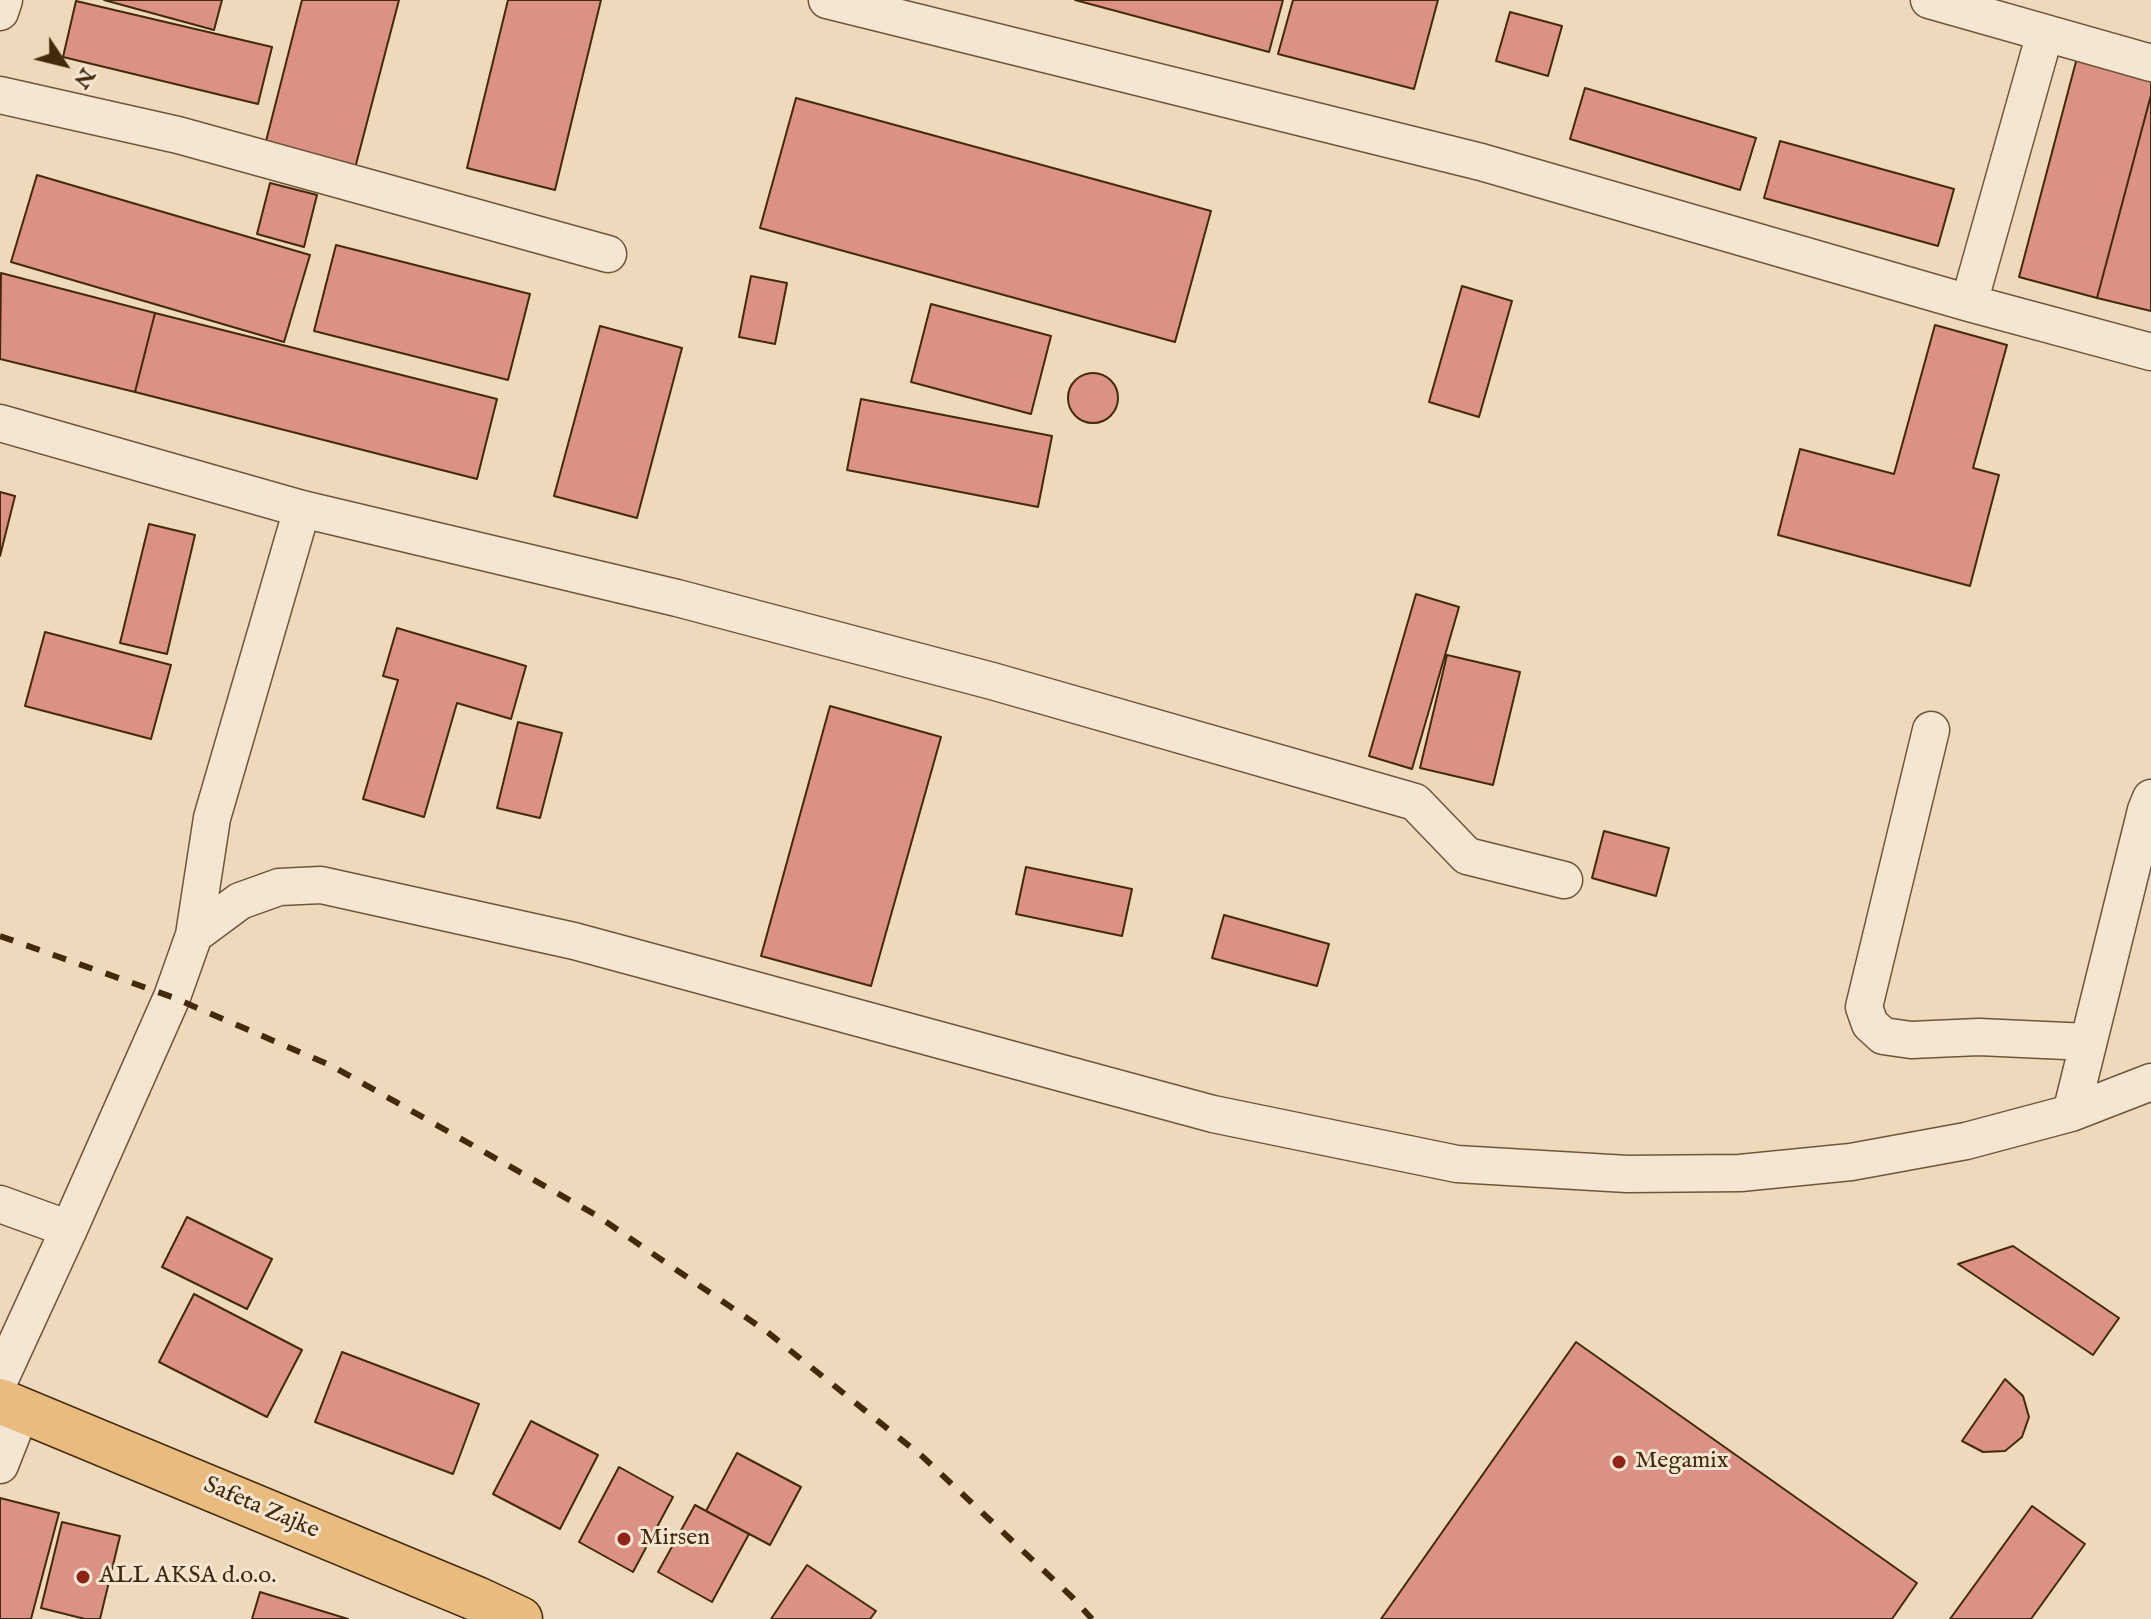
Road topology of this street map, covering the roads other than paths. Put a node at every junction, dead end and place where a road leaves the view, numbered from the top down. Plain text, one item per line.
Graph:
1 (4, 0) edge
2 (827, 0) edge
3 (1929, 0) edge
4 (0, 12) edge
5 (2045, 33) junction
6 (2151, 63) edge
7 (0, 95) edge
8 (608, 254) dead end
9 (1969, 303) junction
10 (2151, 352) edge
11 (0, 423) edge
12 (302, 509) junction
13 (1931, 730) dead end
14 (2151, 798) edge
15 (1564, 880) dead end
16 (194, 935) junction
17 (2088, 1042) junction
18 (2151, 1082) edge
19 (2071, 1113) junction
20 (0, 1204) edge
21 (69, 1229) junction
22 (7, 1396) edge
23 (0, 1465) edge
24 (520, 1619) edge

1 - 4 lane
2 - 9 lane
3 - 5 lane
5 - 6 lane
5 - 9 lane
7 - 8 lane
9 - 10 lane
11 - 12 lane
12 - 15 lane
12 - 16 lane
13 - 17 lane
14 - 17 lane
16 - 19 lane
16 - 21 lane
17 - 19 lane
18 - 19 lane
20 - 21 lane
21 - 22 lane
22 - 23 lane
22 - 24 main road, Safeta Zajke

